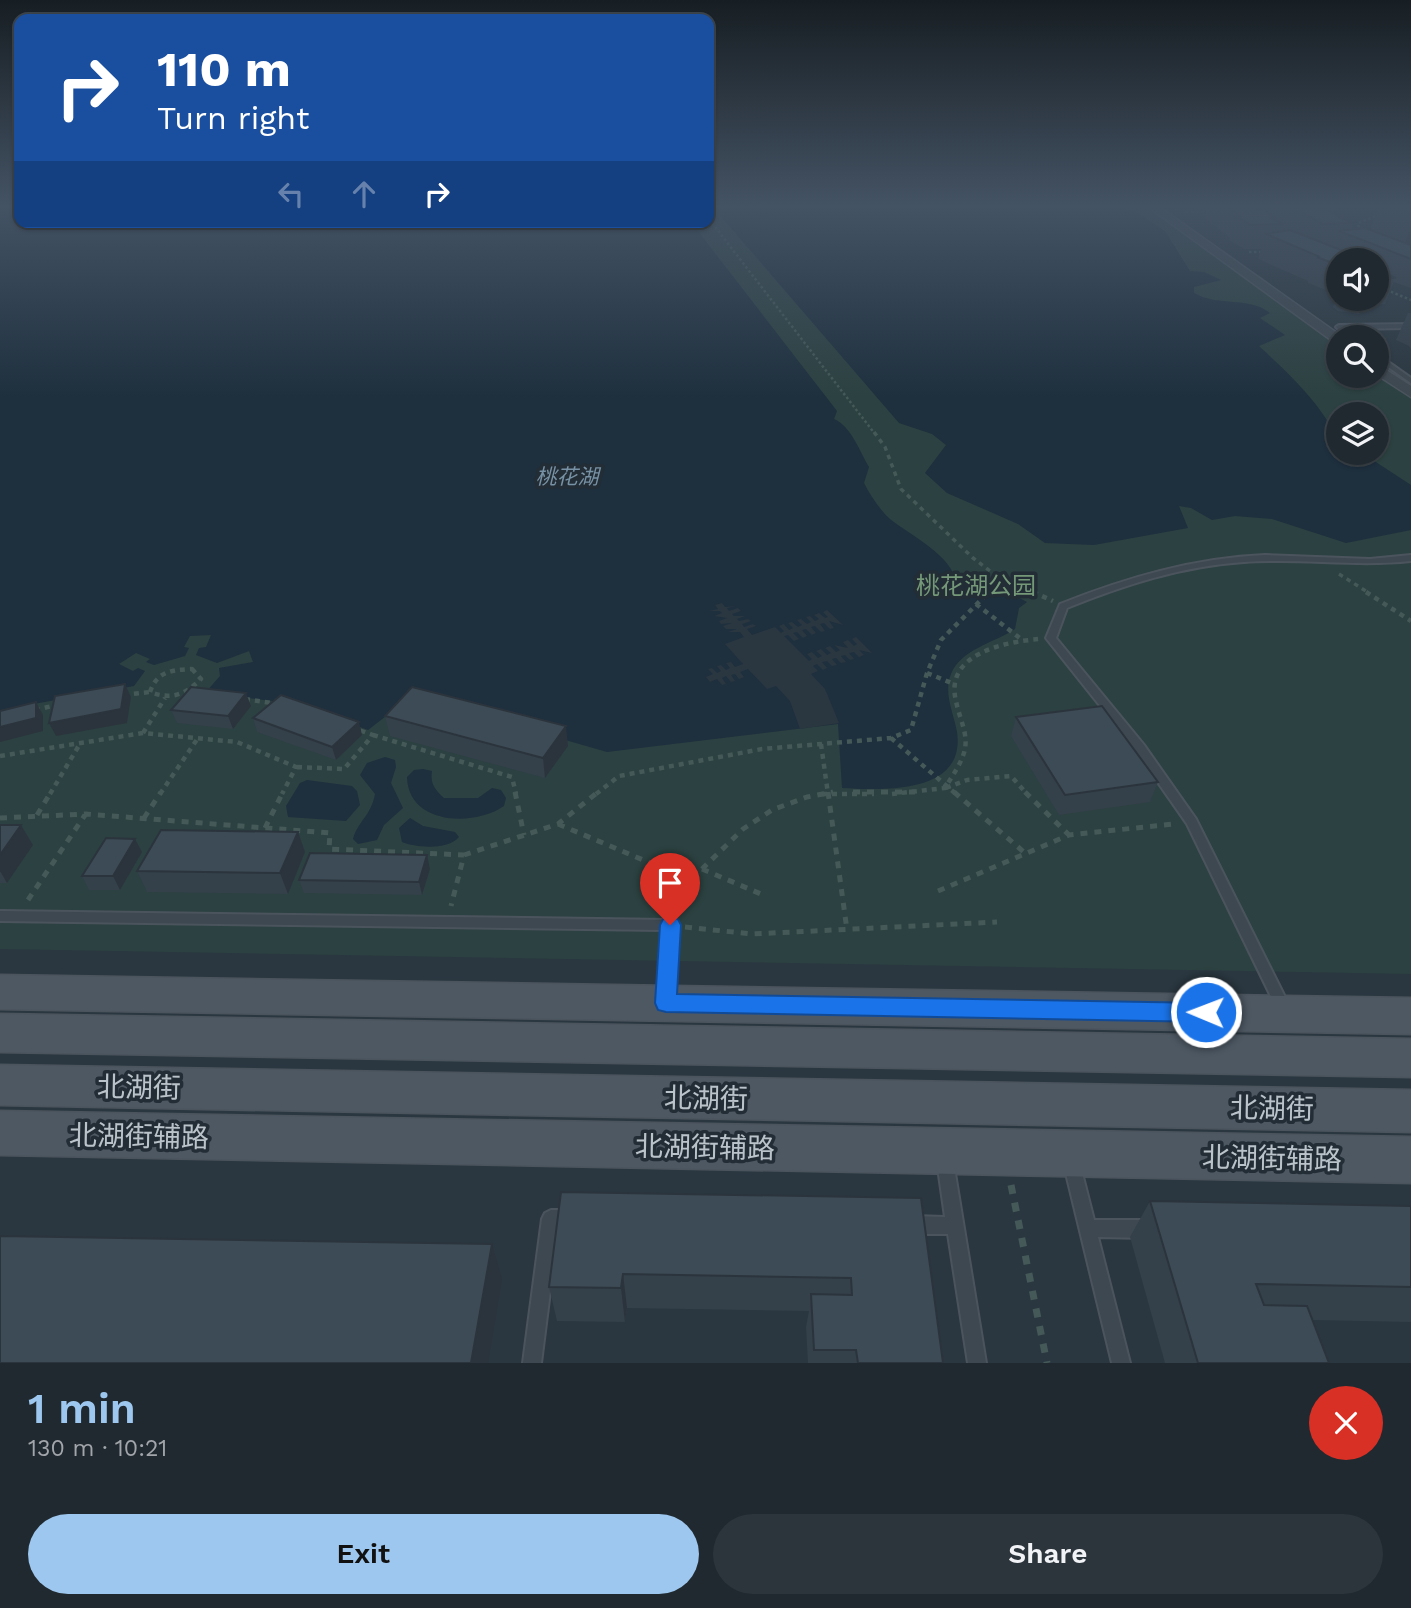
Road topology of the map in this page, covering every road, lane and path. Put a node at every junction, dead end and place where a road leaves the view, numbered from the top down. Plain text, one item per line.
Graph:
1 (748, 270) edge
2 (1241, 270) edge
3 (1389, 291) edge
4 (1411, 300) edge
5 (1389, 326) edge
6 (1411, 326) edge
7 (1326, 331) edge
8 (1389, 365) edge
9 (1389, 377) edge
10 (1411, 381) edge
11 (1411, 393) edge
12 (1411, 558) edge
13 (1317, 561) junction
14 (1005, 576) junction
15 (976, 604) junction
16 (1063, 606) junction
17 (1411, 621) edge
18 (1051, 638) junction
19 (1021, 639) junction
20 (927, 673) junction
21 (954, 684) junction
22 (150, 692) junction
23 (188, 692) junction
24 (202, 694) edge
25 (110, 697) edge
26 (165, 698) junction
27 (244, 699) edge
28 (70, 703) edge
29 (284, 706) edge
30 (23, 713) edge
31 (348, 727) edge
32 (143, 733) junction
33 (373, 735) junction
34 (198, 738) junction
35 (891, 738) junction
36 (81, 742) junction
37 (821, 744) junction
38 (0, 756) edge
39 (296, 767) junction
40 (945, 788) junction
41 (830, 792) junction
42 (86, 814) junction
43 (36, 816) junction
44 (0, 818) edge
45 (143, 818) junction
46 (1192, 822) junction
47 (558, 824) junction
48 (265, 828) junction
49 (524, 835) junction
50 (1069, 835) junction
51 (1025, 853) junction
52 (464, 855) junction
53 (702, 869) junction
54 (938, 891) dead end
55 (761, 894) dead end
56 (0, 916) edge
57 (17, 917) junction
58 (447, 922) junction
59 (998, 922) dead end
60 (670, 925) junction
61 (847, 930) junction
62 (0, 992) edge
63 (666, 1003) junction
64 (1287, 1014) junction
65 (1411, 1016) edge
66 (0, 1033) edge
67 (1411, 1058) edge
68 (0, 1085) edge
69 (46, 1086) junction
70 (1411, 1111) edge
71 (10, 1133) edge
72 (944, 1151) junction
73 (1004, 1152) junction
74 (1069, 1154) junction
75 (1411, 1160) edge
76 (593, 1220) edge
77 (900, 1225) edge
78 (955, 1226) junction
79 (1087, 1228) junction
80 (1168, 1230) edge
81 (532, 1363) edge
82 (977, 1363) edge
83 (1047, 1363) edge
84 (1121, 1363) edge

1 - 14 path
2 - 7 street
3 - 4 path
5 - 6 lane
8 - 10 lane
9 - 11 street
12 - 13 lane
13 - 16 lane
13 - 17 path
14 - 15 path
14 - 16 path
15 - 19 path
15 - 20 path
16 - 18 lane
18 - 19 path
18 - 46 lane
19 - 21 path
20 - 21 path
20 - 35 path
21 - 40 path
22 - 23 path
22 - 25 path
22 - 26 path
23 - 24 path
23 - 26 path
26 - 32 path
27 - 29 path
28 - 30 path
31 - 33 path
32 - 34 path
32 - 36 path
33 - 39 path
33 - 49 path
34 - 39 path
34 - 45 path
35 - 37 path
35 - 40 path
36 - 38 path
36 - 43 path
37 - 41 path
37 - 47 path
39 - 48 path
40 - 41 path
40 - 50 path
40 - 51 path
41 - 53 path
41 - 61 path
42 - 43 path
42 - 45 path
42 - 57 path
43 - 44 path
45 - 48 path
46 - 50 path
46 - 64 lane
47 - 49 path
47 - 53 path
48 - 52 path
49 - 52 path
50 - 51 path
51 - 54 path
52 - 58 path
53 - 55 path
56 - 57 lane
57 - 58 lane
58 - 60 lane
59 - 61 path
60 - 61 path
60 - 63 lane
62 - 63 main road
63 - 64 main road
64 - 65 main road
66 - 67 main road, 北湖街
68 - 69 main road, 北湖街
69 - 70 main road, 北湖街
69 - 71 main road
71 - 72 main road, 北湖街辅路
72 - 73 main road, 北湖街辅路
72 - 78 lane
73 - 74 main road, 北湖街辅路
73 - 83 path
74 - 75 main road, 北湖街辅路
74 - 79 lane
76 - 81 lane
77 - 78 lane
78 - 82 lane
79 - 80 lane
79 - 84 lane

